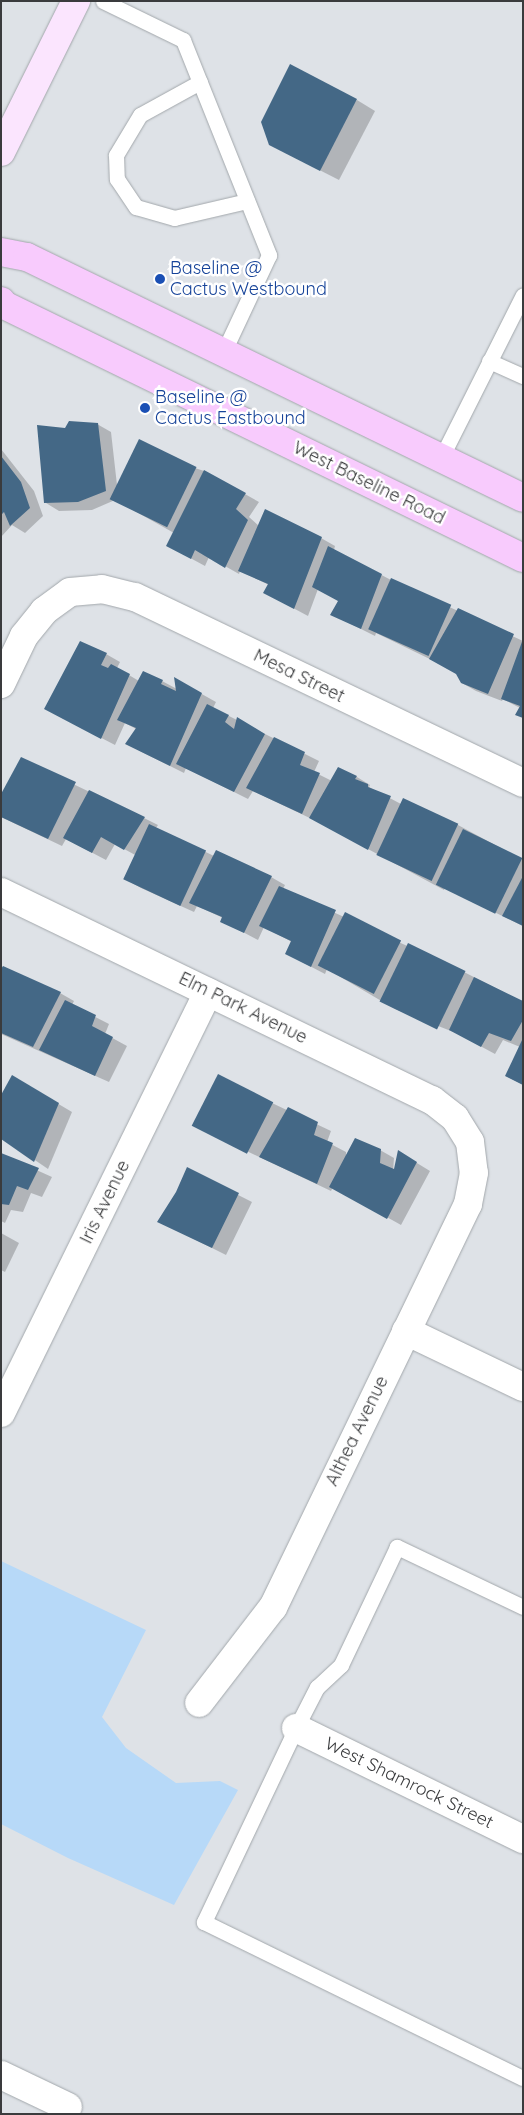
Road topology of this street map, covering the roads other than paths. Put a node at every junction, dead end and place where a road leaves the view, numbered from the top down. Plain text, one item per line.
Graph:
1 (76, 1) edge
2 (103, 1) edge
3 (200, 82) junction
4 (1, 152) edge
5 (247, 201) junction
6 (1, 252) edge
7 (523, 295) edge
8 (1, 301) edge
9 (223, 353) junction
10 (489, 361) junction
11 (523, 376) edge
12 (441, 458) junction
13 (523, 498) edge
14 (523, 558) edge
15 (1, 684) edge
16 (523, 784) edge
17 (1, 892) edge
18 (208, 992) junction
19 (470, 1142) joint
20 (406, 1331) junction
21 (523, 1388) edge
22 (1, 1413) edge
23 (523, 1607) edge
24 (199, 1703) dead end
25 (296, 1728) junction
26 (523, 1838) edge
27 (1, 2075) edge
28 (523, 2078) edge
29 (68, 2107) dead end

1 - 4 main road
2 - 3 lane
3 - 5 lane
3 - 5 lane
5 - 9 lane
6 - 9 main road
7 - 10 lane
8 - 14 main road, West Baseline Road
9 - 12 main road
10 - 11 lane
10 - 12 lane
12 - 13 main road
15 - 16 street, Mesa Street
17 - 18 street, Elm Park Avenue
18 - 19 street, Elm Park Avenue
18 - 22 street, Iris Avenue
19 - 20 street, Althea Avenue
20 - 21 street
20 - 24 street, Althea Avenue
23 - 25 lane
25 - 26 street, West Shamrock Street
25 - 28 lane
27 - 29 street

